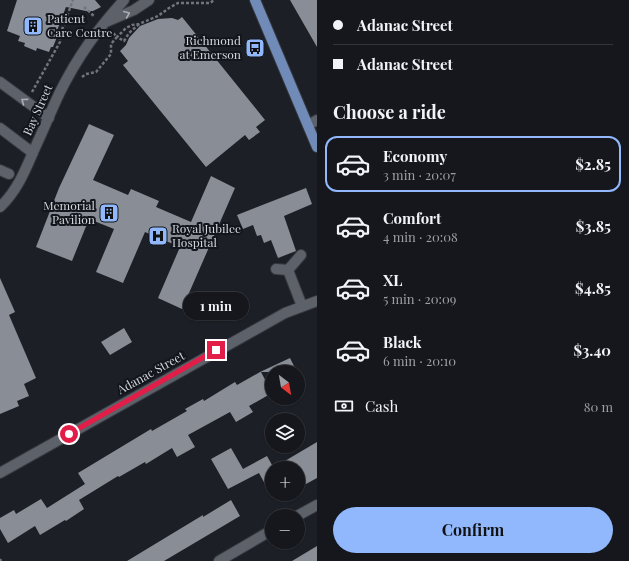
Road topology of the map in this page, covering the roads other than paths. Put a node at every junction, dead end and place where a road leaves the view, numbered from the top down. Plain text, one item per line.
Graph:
1 (124, 0) edge
2 (149, 0) edge
3 (255, 0) edge
4 (103, 24) junction
5 (0, 82) edge
6 (49, 118) junction
7 (317, 120) edge
8 (308, 125) junction
9 (0, 128) edge
10 (317, 147) edge
11 (33, 153) junction
12 (0, 207) edge
13 (301, 255) dead end
14 (276, 269) dead end
15 (288, 270) junction
16 (317, 301) edge
17 (302, 306) junction
18 (0, 473) edge
19 (317, 505) edge
20 (305, 512) edge
21 (265, 534) edge
22 (219, 561) edge

1 - 4 street, Bay Street
4 -> 2 street, Bay Street
3 - 8 main road
4 - 6 street, Bay Street
6 -> 5 street
6 - 11 street, Bay Street
7 - 8 street
8 - 10 main road
9 - 11 street
11 - 12 street, Bay Street
13 - 15 street
14 - 15 street
15 - 17 street
16 - 17 street, Adanac Street
17 - 18 street, Adanac Street
19 - 20 street
21 - 22 street

